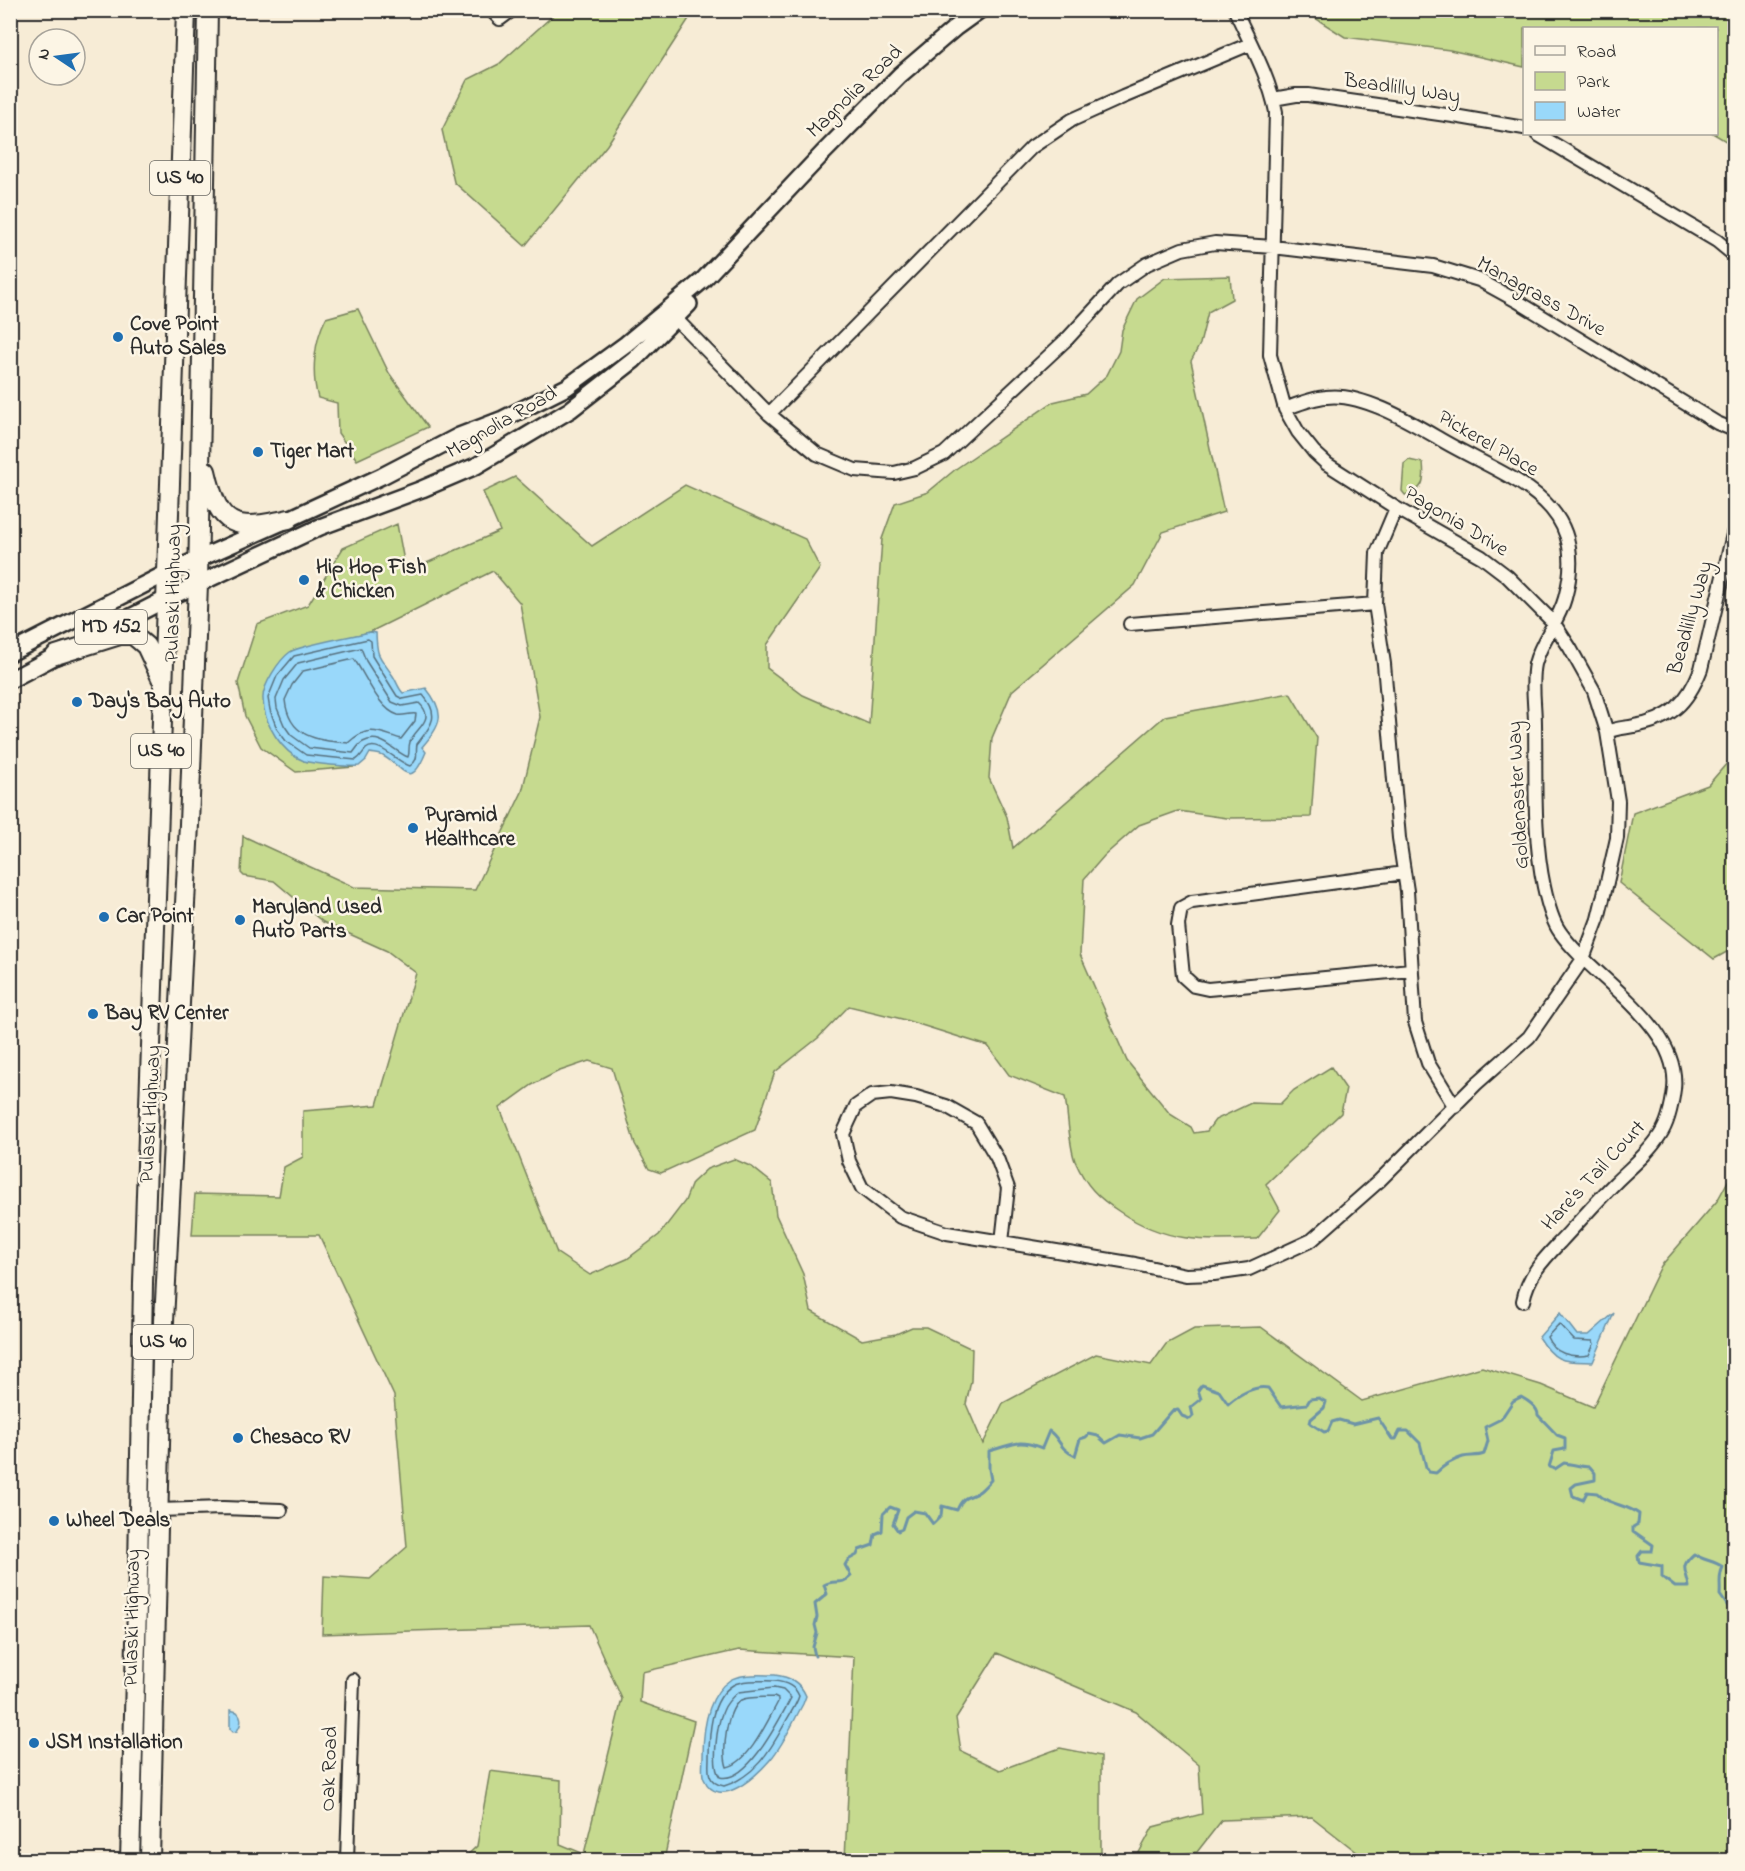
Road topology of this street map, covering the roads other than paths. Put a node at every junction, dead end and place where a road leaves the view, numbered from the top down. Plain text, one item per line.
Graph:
1 (186, 10) edge
2 (208, 10) edge
3 (491, 10) edge
4 (512, 10) edge
5 (980, 10) edge
6 (1235, 10) edge
7 (1250, 44) junction
8 (1274, 99) junction
9 (1523, 128) edge
10 (1539, 135) edge
11 (766, 213) junction
12 (1273, 247) junction
13 (1734, 255) edge
14 (675, 318) junction
15 (1285, 409) junction
16 (769, 414) junction
17 (200, 426) junction
18 (1734, 430) edge
19 (1396, 508) junction
20 (289, 519) junction
21 (1734, 530) edge
22 (198, 559) junction
23 (167, 573) junction
24 (198, 584) junction
25 (166, 599) junction
26 (1375, 604) junction
27 (1553, 622) junction
28 (1130, 624) dead end
29 (10, 653) edge
30 (56, 655) junction
31 (10, 680) edge
32 (163, 682) junction
33 (1607, 732) junction
34 (1404, 873) junction
35 (156, 903) junction
36 (185, 903) junction
37 (1583, 959) junction
38 (1412, 970) junction
39 (1455, 1107) junction
40 (1002, 1242) junction
41 (1523, 1301) dead end
42 (158, 1510) junction
43 (281, 1510) dead end
44 (353, 1680) dead end
45 (130, 1860) edge
46 (150, 1860) edge
47 (347, 1860) edge

1 - 23 highway, Pulaski Highway / US 40
2 - 17 highway, Pulaski Highway / US 40
3 - 4 street
5 - 11 main road, Magnolia Road / MD 152
6 - 7 street, Pagonia Drive
7 - 8 street, Pagonia Drive
7 - 16 street
8 - 9 street, Beadlilly Way
8 - 12 street, Pagonia Drive
10 - 13 street
11 - 14 main road, Magnolia Road / MD 152
11 - 20 main road, Magnolia Road / MD 152
12 - 15 street, Pagonia Drive
12 - 16 street, Managrass Drive
12 - 18 street, Managrass Drive
14 - 16 street, Managrass Drive
14 - 24 main road, Magnolia Road / MD 152
15 - 19 street, Pagonia Drive
15 - 27 street, Pickerel Place
17 - 20 highway
17 - 22 highway, Pulaski Highway / US 40
19 - 26 street
19 - 27 street, Pagonia Drive
20 - 22 main road, Magnolia Road / MD 152
21 - 33 street, Beadlilly Way
22 - 23 main road, MD 152
22 - 24 highway, Pulaski Highway / US 40
23 - 25 highway, Pulaski Highway / US 40
23 - 29 main road, MD 152
24 - 25 main road, MD 152
24 - 36 highway, Pulaski Highway / US 40
25 - 30 main road, MD 152
25 - 32 highway, Pulaski Highway / US 40
26 - 28 street
26 - 34 street
27 - 33 street, Pagonia Drive
27 - 37 street, Goldenaster Way
30 - 31 main road, MD 152
30 - 32 highway
32 - 35 highway, Pulaski Highway / US 40
33 - 37 street, Pagonia Drive
34 - 38 street
34 - 38 street
35 - 36 highway
35 - 45 highway, Pulaski Highway / US 40
36 - 42 highway, Pulaski Highway / US 40
37 - 39 street, Pagonia Drive
37 - 41 street, Hare's Tail Court
38 - 39 street
39 - 40 street, Pagonia Drive
40 - 40 street
42 - 43 street
42 - 46 highway, Pulaski Highway / US 40
44 - 47 street, Oak Road

